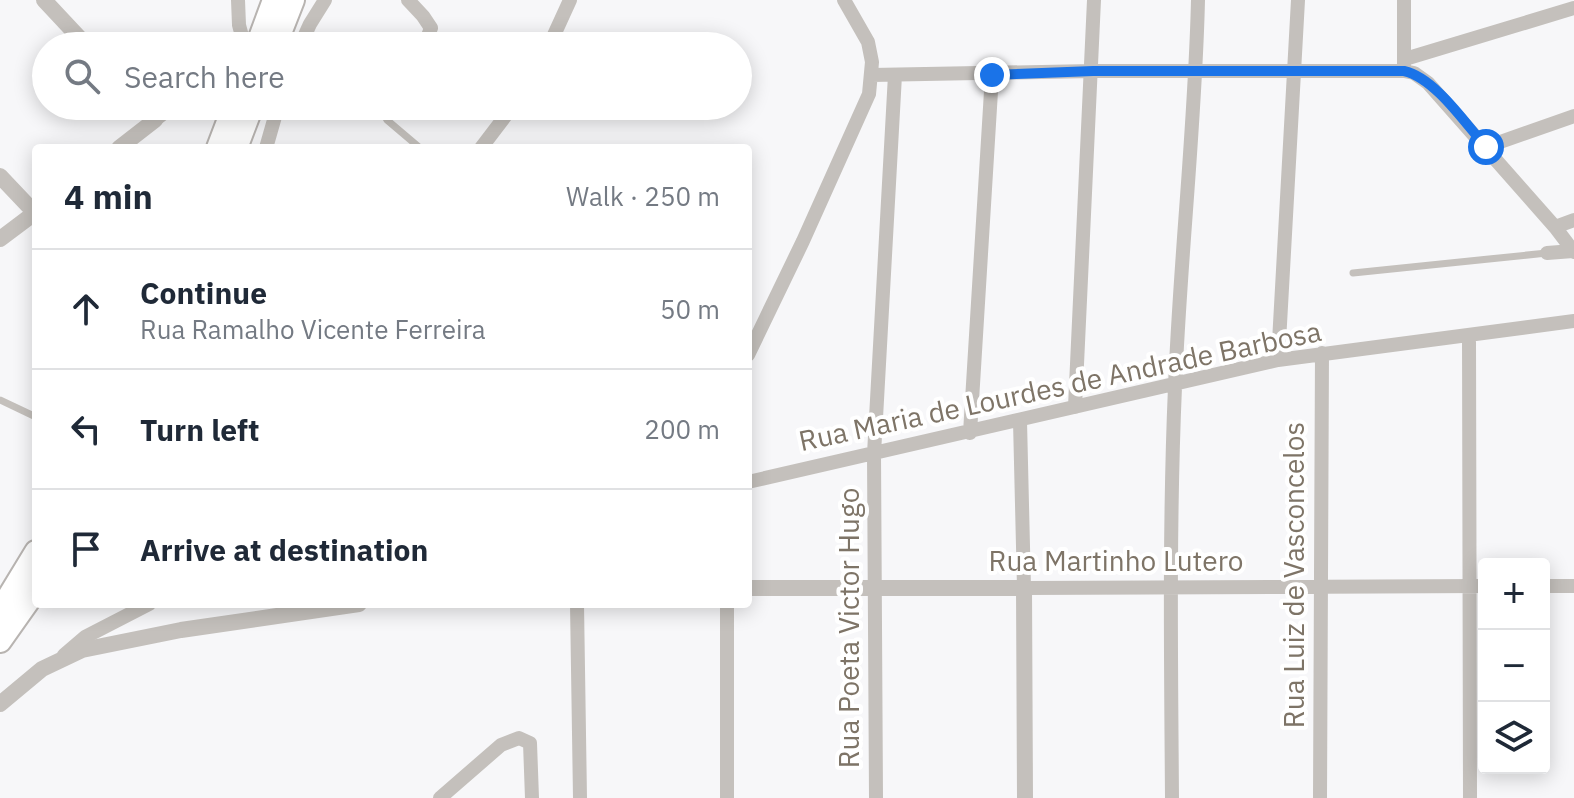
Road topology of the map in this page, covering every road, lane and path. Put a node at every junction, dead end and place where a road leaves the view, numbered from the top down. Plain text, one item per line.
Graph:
1 (44, 0) edge
2 (238, 0) edge
3 (274, 0) edge
4 (293, 0) edge
5 (325, 0) edge
6 (408, 0) edge
7 (570, 0) edge
8 (844, 0) edge
9 (1094, 0) edge
10 (1198, 0) edge
11 (1298, 0) edge
12 (1404, 0) edge
13 (1574, 8) edge
14 (74, 32) edge
15 (242, 32) edge
16 (256, 32) edge
17 (280, 32) edge
18 (306, 32) edge
19 (429, 32) edge
20 (555, 32) edge
21 (1404, 65) junction
22 (1093, 71) junction
23 (1295, 71) junction
24 (1196, 72) junction
25 (872, 75) junction
26 (895, 75) junction
27 (992, 75) junction
28 (1574, 116) edge
29 (155, 120) edge
30 (229, 120) edge
31 (247, 120) edge
32 (274, 120) edge
33 (387, 120) edge
34 (503, 120) edge
35 (492, 135) junction
36 (124, 144) edge
37 (220, 144) edge
38 (238, 144) edge
39 (267, 144) edge
40 (415, 144) edge
41 (484, 144) edge
42 (498, 144) edge
43 (1486, 147) junction
44 (0, 176) edge
45 (32, 210) edge
46 (32, 215) edge
47 (1574, 220) edge
48 (1555, 227) junction
49 (0, 239) edge
50 (1574, 251) edge
51 (1547, 253) joint
52 (1353, 273) dead end
53 (1574, 321) edge
54 (752, 334) edge
55 (1469, 336) junction
56 (1322, 353) junction
57 (1278, 360) junction
58 (1175, 385) junction
59 (0, 400) edge
60 (1075, 407) junction
61 (32, 415) edge
62 (1020, 421) junction
63 (970, 433) junction
64 (874, 454) junction
65 (752, 481) edge
66 (32, 559) edge
67 (1170, 586) junction
68 (1319, 586) junction
69 (1478, 586) edge
70 (1550, 586) edge
71 (1574, 586) edge
72 (875, 587) junction
73 (752, 588) edge
74 (1024, 588) junction
75 (32, 596) edge
76 (141, 608) edge
77 (332, 608) edge
78 (577, 608) edge
79 (727, 608) edge
80 (0, 611) edge
81 (0, 641) edge
82 (59, 659) junction
83 (0, 704) edge
84 (453, 792) edge
85 (440, 798) edge
86 (532, 798) edge
87 (580, 798) edge
88 (727, 798) edge
89 (876, 798) edge
90 (1025, 798) edge
91 (1172, 798) edge
92 (1320, 798) edge
93 (1470, 798) edge

1 - 14 street
2 - 15 street
3 - 16 highway
4 - 17 highway
5 - 18 street
6 - 19 street
7 - 20 street
8 - 25 street
9 - 22 street
10 - 24 street
11 - 23 street
12 - 21 street
13 - 21 street
21 - 23 street
21 - 43 street
22 - 24 street
22 - 27 street
22 - 60 street
23 - 24 street
23 - 57 street
24 - 58 street
25 - 26 street
25 - 54 street
26 - 27 street
26 - 64 street, Rua Poeta Victor Hugo
27 - 63 street
28 - 43 street
29 - 36 street
30 - 37 highway
31 - 38 highway
32 - 39 street
33 - 40 lane
34 - 35 street
35 - 41 street
35 - 42 street
43 - 48 street
44 - 45 street
46 - 49 street
47 - 48 street
48 - 50 street
50 - 51 street
51 - 52 lane
53 - 55 street, Rua Maria de Lourdes de Andrade Barbosa
55 - 56 street, Rua Maria de Lourdes de Andrade Barbosa
55 - 69 street
56 - 57 street, Rua Maria de Lourdes de Andrade Barbosa
56 - 68 street, Rua Luiz de Vasconcelos
57 - 58 street, Rua Maria de Lourdes de Andrade Barbosa
58 - 60 street, Rua Maria de Lourdes de Andrade Barbosa
58 - 67 street
59 - 61 lane
60 - 62 street, Rua Maria de Lourdes de Andrade Barbosa
62 - 63 street, Rua Maria de Lourdes de Andrade Barbosa
62 - 74 street
63 - 64 street, Rua Maria de Lourdes de Andrade Barbosa
64 - 65 street, Rua Maria de Lourdes de Andrade Barbosa
64 - 72 street, Rua Poeta Victor Hugo
66 - 80 highway
67 - 68 street, Rua Martinho Lutero
67 - 74 street, Rua Martinho Lutero
67 - 91 street
68 - 69 street, Rua Martinho Lutero
68 - 92 street, Rua Luiz de Vasconcelos
69 - 93 street
70 - 71 street
72 - 73 street, Rua Martinho Lutero
72 - 74 street, Rua Martinho Lutero
72 - 89 street, Rua Poeta Victor Hugo
74 - 90 street
75 - 81 highway
76 - 82 street
77 - 82 street
78 - 87 street
79 - 88 street
82 - 83 street
84 - 85 street
84 - 86 street

